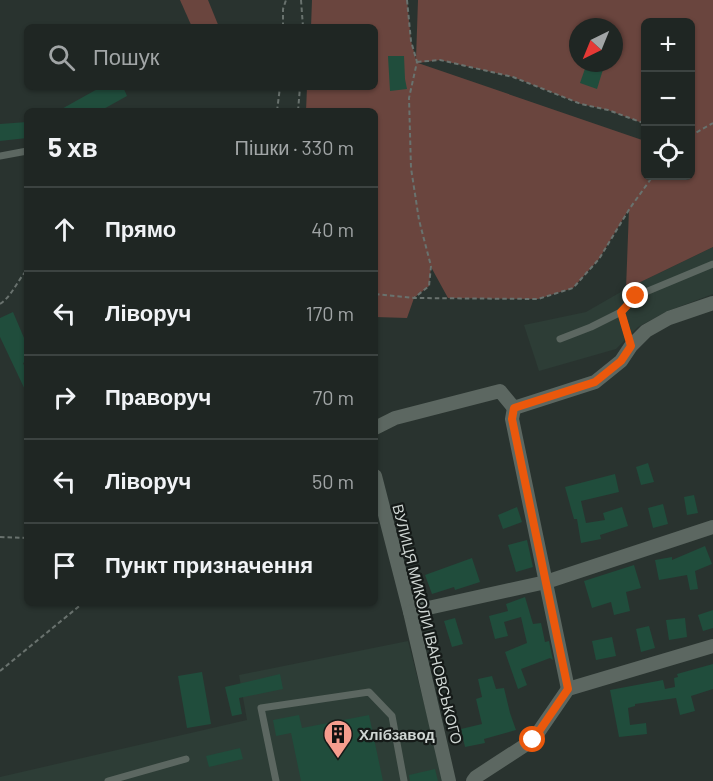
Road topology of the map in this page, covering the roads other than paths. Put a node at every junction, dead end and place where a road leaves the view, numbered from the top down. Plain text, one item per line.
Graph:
1 (24, 152) edge
2 (0, 156) edge
3 (713, 264) edge
4 (713, 303) edge
5 (621, 312) junction
6 (560, 339) dead end
7 (631, 346) junction
8 (514, 408) junction
9 (378, 426) edge
10 (378, 488) edge
11 (713, 527) edge
12 (546, 582) junction
13 (410, 612) junction
14 (713, 646) edge
15 (568, 689) junction
16 (186, 759) dead end
17 (108, 781) edge
18 (276, 781) edge
19 (404, 781) edge
20 (449, 781) edge
21 (473, 781) edge

1 - 2 lane
3 - 5 lane
4 - 7 street
5 - 6 lane
5 - 7 lane
7 - 8 street
8 - 9 street
8 - 12 street
10 - 13 street, ВУЛИЦЯ МИКОЛИ ІВАНОВСЬКОГО
11 - 12 street
12 - 13 street
12 - 15 street
13 - 20 street, ВУЛИЦЯ МИКОЛИ ІВАНОВСЬКОГО
14 - 15 street
15 - 21 street
16 - 17 lane
18 - 19 lane

